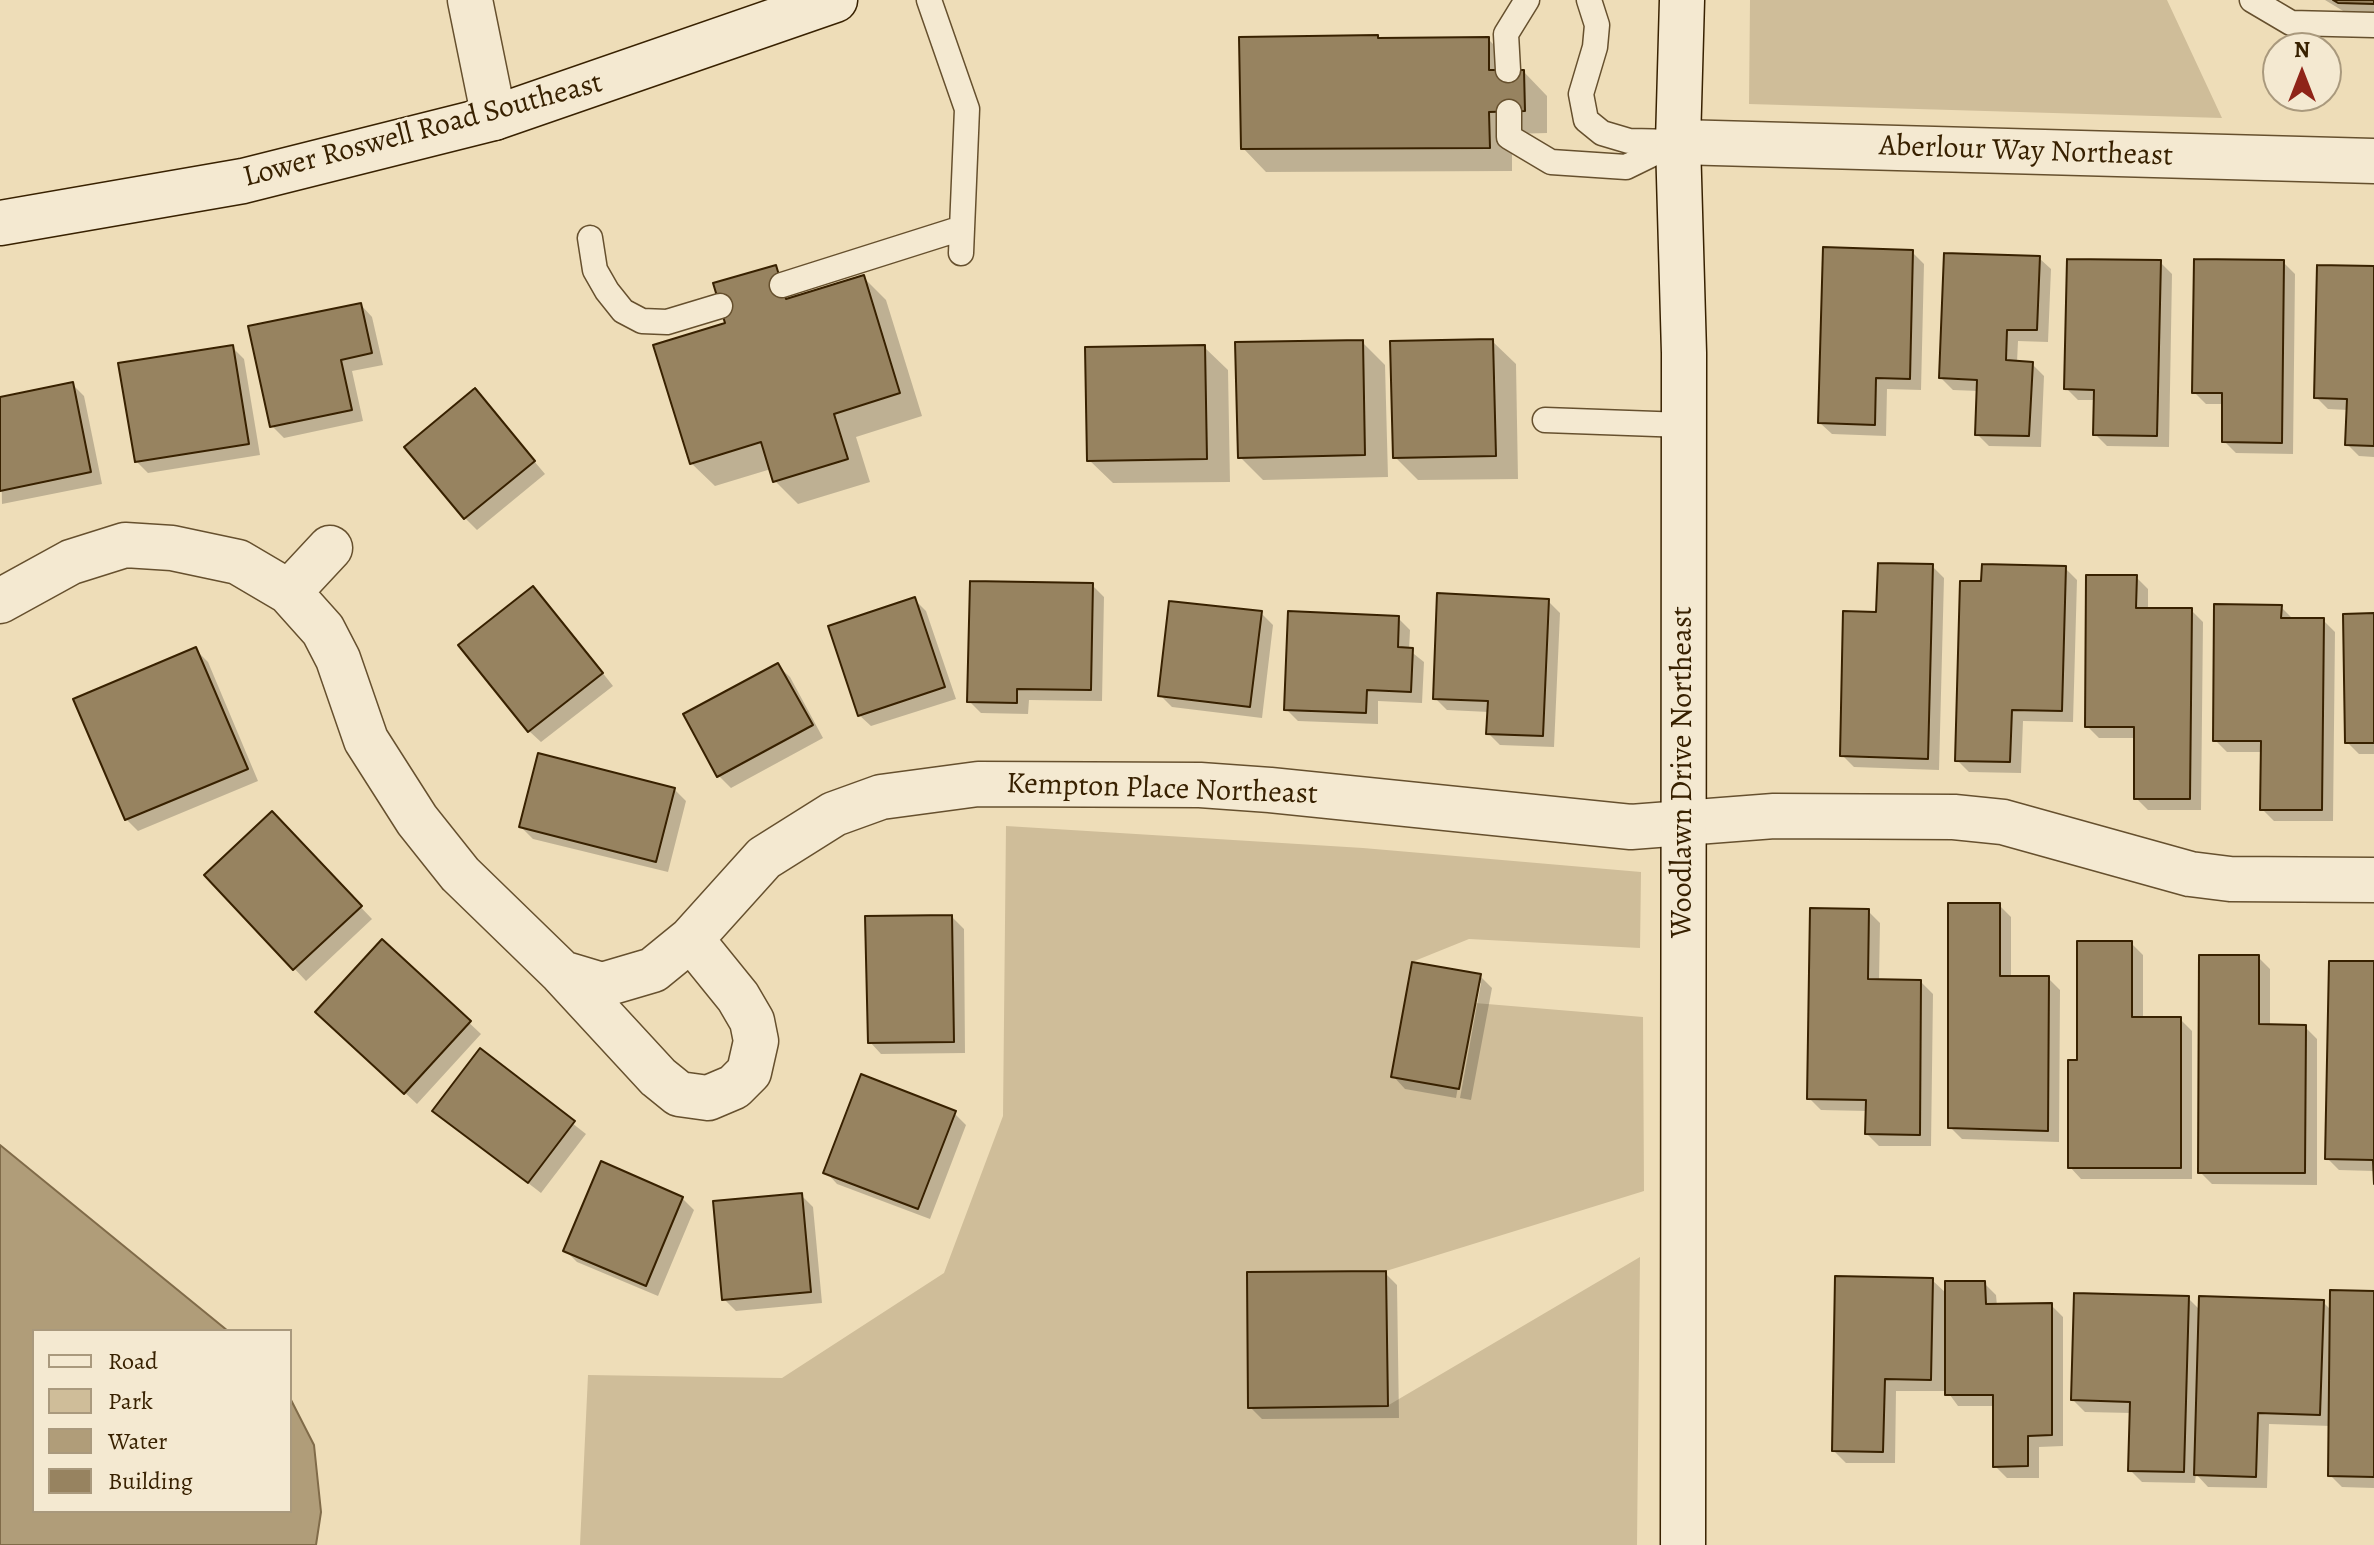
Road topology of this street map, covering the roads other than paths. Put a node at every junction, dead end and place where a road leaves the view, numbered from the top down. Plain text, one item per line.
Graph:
1 (470, 0) edge
2 (835, 0) edge
3 (929, 0) edge
4 (1527, 0) edge
5 (1589, 0) edge
6 (1682, 0) edge
7 (2252, 0) edge
8 (2374, 25) edge
9 (1508, 70) dead end
10 (1509, 112) dead end
11 (494, 118) junction
12 (1678, 142) junction
13 (2374, 161) edge
14 (0, 223) edge
15 (962, 228) junction
16 (590, 238) dead end
17 (961, 253) dead end
18 (782, 285) dead end
19 (720, 306) dead end
20 (1545, 420) dead end
21 (1684, 425) junction
22 (330, 548) dead end
23 (289, 592) junction
24 (0, 601) edge
25 (1684, 823) junction
26 (2374, 880) edge
27 (691, 939) junction
28 (562, 973) junction
29 (1683, 1545) edge

1 - 11 street
2 - 11 street, Lower Roswell Road Southeast
3 - 15 lane
4 - 9 lane
5 - 12 lane
6 - 12 street, Woodlawn Drive Northeast
7 - 8 lane
10 - 12 lane
11 - 14 street, Lower Roswell Road Southeast
12 - 13 street, Aberlour Way Northeast
12 - 21 street, Woodlawn Drive Northeast
15 - 17 lane
15 - 18 lane
16 - 19 lane
20 - 21 lane
21 - 25 street, Woodlawn Drive Northeast
22 - 23 street
23 - 24 street, Kempton Place Northeast
23 - 28 street, Kempton Place Northeast
25 - 26 street, Kempton Place Northeast
25 - 27 street, Kempton Place Northeast
25 - 29 street, Woodlawn Drive Northeast
27 - 28 street, Kempton Place Northeast
27 - 28 street, Kempton Place Northeast

